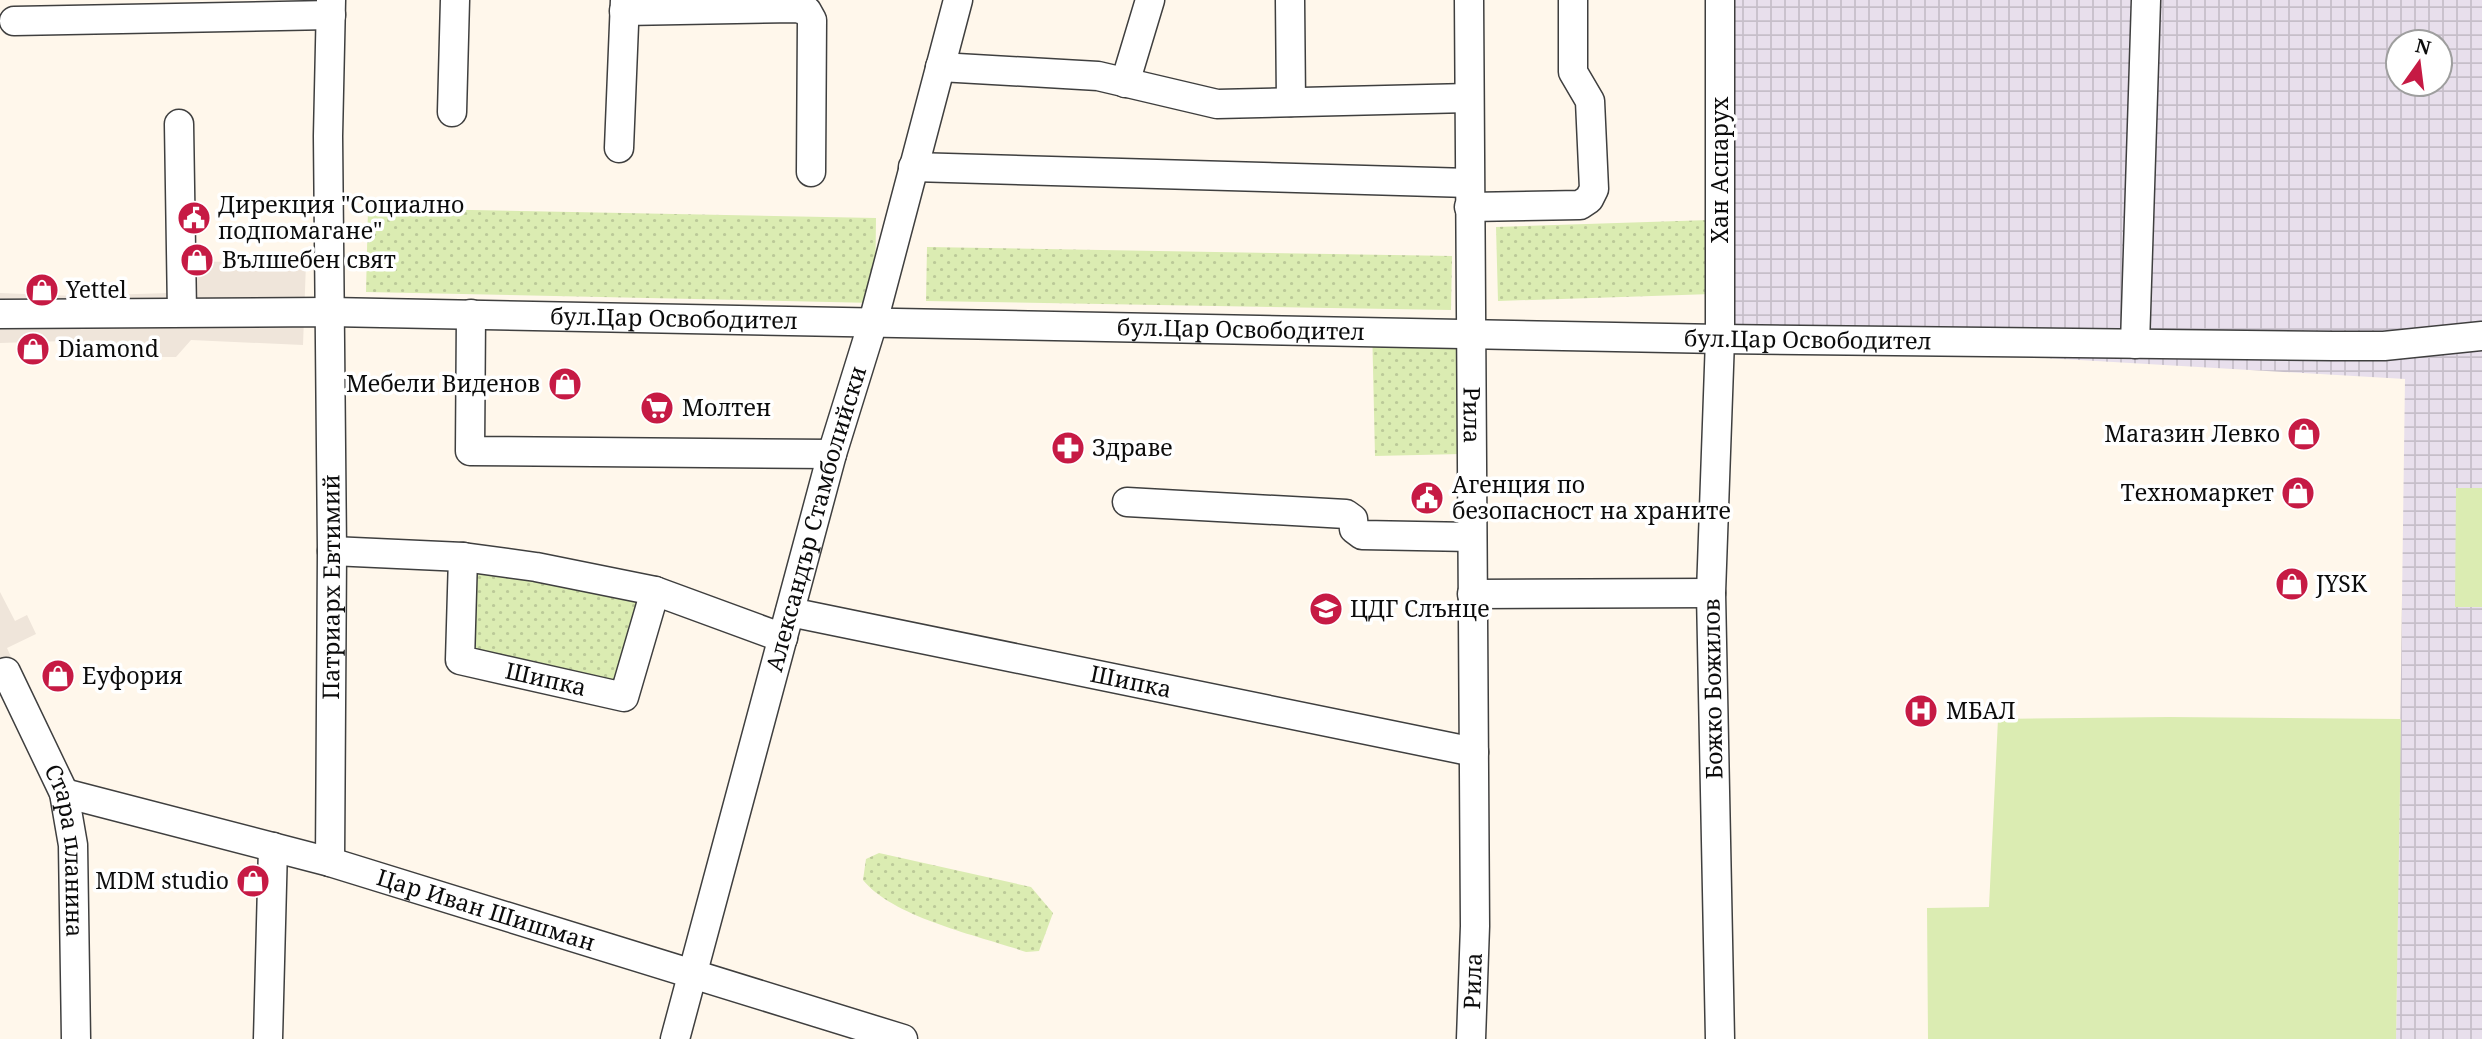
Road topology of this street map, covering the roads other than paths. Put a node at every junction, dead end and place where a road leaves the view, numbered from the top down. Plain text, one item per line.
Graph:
1 (456, 0) edge
2 (958, 0) edge
3 (1150, 0) edge
4 (1290, 0) edge
5 (1468, 0) edge
6 (1573, 0) edge
7 (1720, 0) edge
8 (2146, 0) edge
9 (625, 5) edge
10 (331, 7) edge
11 (14, 21) dead end
12 (940, 67) junction
13 (1125, 83) junction
14 (1469, 98) junction
15 (1291, 102) junction
16 (452, 112) dead end
17 (179, 124) dead end
18 (620, 148) dead end
19 (913, 167) junction
20 (811, 172) dead end
21 (1469, 195) junction
22 (182, 312) junction
23 (330, 312) junction
24 (0, 314) edge
25 (471, 314) junction
26 (873, 322) junction
27 (1469, 334) junction
28 (2482, 337) edge
29 (1720, 339) junction
30 (2135, 344) junction
31 (832, 454) junction
32 (1127, 502) dead end
33 (1472, 537) junction
34 (332, 551) junction
35 (463, 557) junction
36 (656, 591) junction
37 (1711, 593) junction
38 (1472, 594) junction
39 (786, 625) junction
40 (3, 673) edge
41 (1474, 752) junction
42 (64, 793) junction
43 (273, 846) junction
44 (330, 862) junction
45 (693, 976) junction
46 (272, 1038) edge
47 (76, 1039) edge
48 (675, 1039) edge
49 (903, 1039) edge
50 (1471, 1039) edge
51 (1720, 1039) edge

1 - 16 street
2 - 12 street, Александър Стамболийски
3 - 13 street
4 - 15 street
5 - 14 street, Рила
6 - 21 street
7 - 29 street, Хан Аспарух
8 - 30 street
9 - 18 street
9 - 20 street
10 - 11 street
10 - 23 street, Патриарх Евтимий
12 - 13 street
12 - 19 street, Александър Стамболийски
13 - 15 street
14 - 15 street
14 - 21 street, Рила
17 - 22 street
19 - 21 street
19 - 26 street, Александър Стамболийски
21 - 27 street, Рила
22 - 23 street, бул.Цар Освободител
22 - 24 street, бул.Цар Освободител
23 - 25 street, бул.Цар Освободител
23 - 34 street, Патриарх Евтимий
25 - 26 street, бул.Цар Освободител
25 - 31 street
26 - 27 street, бул.Цар Освободител
26 - 31 street, Александър Стамболийски
27 - 29 street, бул.Цар Освободител
27 - 33 street, Рила
28 - 30 street, бул.Цар Освободител
29 - 30 street, бул.Цар Освободител
29 - 37 street, Божко Божилов
31 - 39 street, Александър Стамболийски
32 - 33 street
33 - 38 street, Рила
34 - 35 street, Шипка
34 - 44 street, Патриарх Евтимий
35 - 36 street, Шипка
35 - 36 street, Шипка
36 - 39 street, Шипка
37 - 38 street
37 - 51 street, Божко Божилов
38 - 41 street, Рила
39 - 41 street, Шипка
39 - 45 street, Александър Стамболийски
40 - 42 street, Стара планина
41 - 50 street, Рила
42 - 43 street, Цар Иван Шишман
42 - 47 street, Стара планина
43 - 44 street, Цар Иван Шишман
43 - 46 street
44 - 45 street, Цар Иван Шишман
45 - 48 street, Александър Стамболийски
45 - 49 street, Цар Иван Шишман

